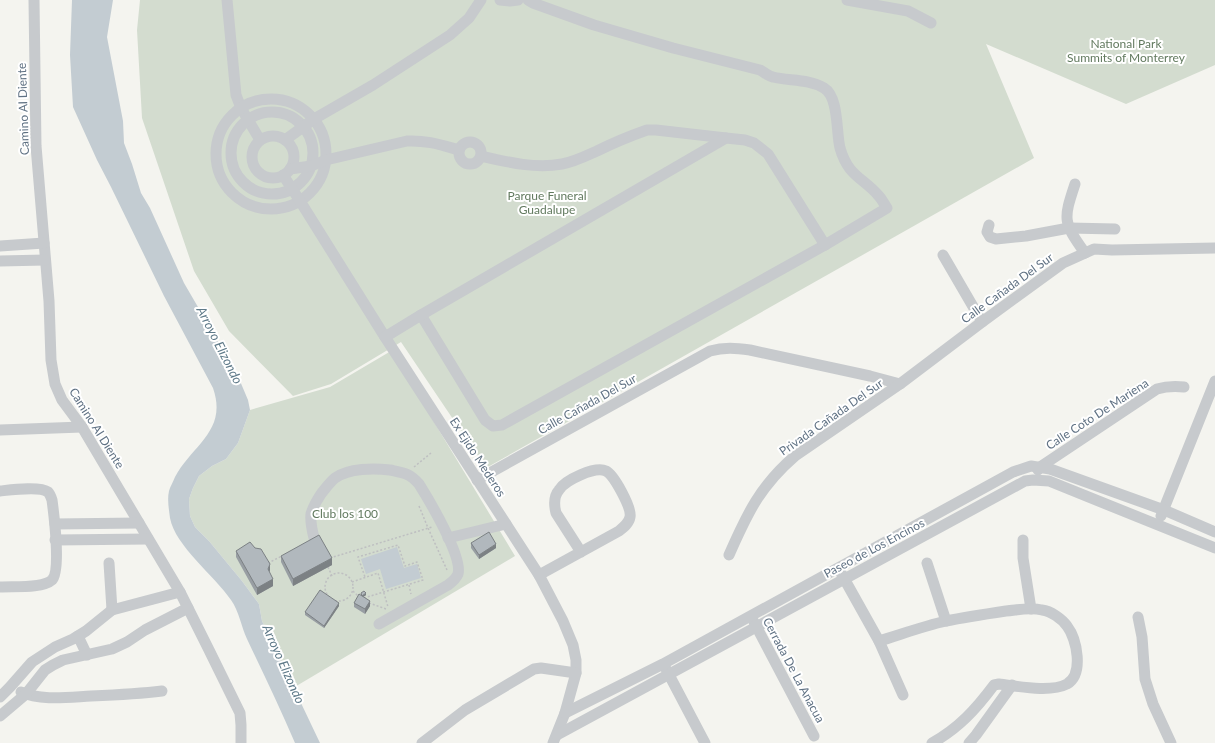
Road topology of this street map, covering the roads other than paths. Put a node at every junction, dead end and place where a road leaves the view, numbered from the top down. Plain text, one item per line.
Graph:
1 (34, 0) edge
2 (227, 0) edge
3 (482, 0) edge
4 (500, 0) edge
5 (518, 0) edge
6 (528, 0) edge
7 (847, 0) edge
8 (931, 22) dead end
9 (241, 108) junction
10 (314, 119) junction
11 (248, 120) junction
12 (303, 127) junction
13 (726, 138) junction
14 (260, 140) junction
15 (285, 140) junction
16 (326, 160) junction
17 (311, 166) junction
18 (286, 172) junction
19 (1075, 184) dead end
20 (292, 189) junction
21 (300, 201) junction
22 (989, 224) dead end
23 (1069, 228) junction
24 (1116, 229) dead end
25 (44, 243) junction
26 (825, 245) junction
27 (0, 246) edge
28 (1215, 248) edge
29 (1085, 253) junction
30 (943, 255) dead end
31 (45, 260) junction
32 (0, 261) edge
33 (421, 314) junction
34 (982, 322) junction
35 (385, 337) junction
36 (1215, 381) edge
37 (900, 384) junction
38 (1184, 387) dead end
39 (82, 427) junction
40 (0, 430) edge
41 (1040, 467) junction
42 (477, 480) junction
43 (1033, 480) junction
44 (0, 490) edge
45 (1164, 510) junction
46 (139, 523) junction
47 (55, 524) junction
48 (506, 524) junction
49 (1158, 525) junction
50 (1215, 532) edge
51 (314, 538) edge
52 (448, 538) junction
53 (148, 539) junction
54 (55, 540) junction
55 (1023, 540) dead end
56 (1215, 548) edge
57 (581, 552) junction
58 (729, 555) dead end
59 (109, 563) dead end
60 (927, 563) dead end
61 (838, 567) junction
62 (539, 575) junction
63 (845, 579) junction
64 (0, 587) edge
65 (180, 592) junction
66 (188, 608) junction
67 (1030, 609) junction
68 (112, 610) junction
69 (750, 616) junction
70 (1138, 617) dead end
71 (946, 621) junction
72 (379, 624) dead end
73 (756, 627) junction
74 (78, 636) junction
75 (879, 641) junction
76 (87, 655) junction
77 (663, 664) junction
78 (576, 673) junction
79 (669, 675) junction
80 (1012, 685) junction
81 (10, 687) junction
82 (162, 691) dead end
83 (26, 694) junction
84 (903, 695) dead end
85 (0, 697) edge
86 (565, 713) junction
87 (0, 716) edge
88 (814, 736) dead end
89 (556, 739) edge
90 (241, 743) edge
91 (422, 743) edge
92 (705, 743) edge
93 (932, 743) edge
94 (968, 743) edge
95 (1171, 743) edge

1 - 25 street, Camino Al Diente
2 - 9 street
3 - 10 street
4 - 5 street
6 - 26 street
7 - 8 street
9 - 10 street
9 - 11 street
9 - 21 street
10 - 12 street
10 - 16 street
11 - 12 street
11 - 14 street
11 - 20 street
12 - 15 street
12 - 17 street
13 - 16 street
13 - 26 street
13 - 33 street
14 - 15 street
14 - 18 street
15 - 18 street
16 - 17 street
16 - 21 street
17 - 18 street
17 - 20 street
18 - 20 street, Ex Ejido Mederos
19 - 23 street
20 - 21 street, Ex Ejido Mederos
21 - 35 street, Ex Ejido Mederos
22 - 23 street
23 - 24 street
23 - 29 street
25 - 27 street
25 - 31 street, Camino Al Diente
26 - 33 street
28 - 29 street, Calle Cañada Del Sur
29 - 34 street, Calle Cañada Del Sur
30 - 34 street
31 - 32 street
31 - 39 street, Camino Al Diente
33 - 35 street
34 - 37 street, Calle Cañada Del Sur
35 - 42 street, Ex Ejido Mederos
36 - 45 street
37 - 42 street, Calle Cañada Del Sur
37 - 58 street, Privada Cañada Del Sur
38 - 41 street, Calle Coto De Mariena
39 - 40 street
39 - 46 street, Camino Al Diente
41 - 43 street, Calle Coto De Mariena
41 - 45 street, Paseo de Los Encinos
41 - 61 street, Paseo de Los Encinos
42 - 48 street, Ex Ejido Mederos
43 - 49 street, Paseo de Los Encinos
43 - 63 street, Paseo de Los Encinos
44 - 47 street
45 - 49 street
45 - 50 street, Paseo de Los Encinos
46 - 47 street
46 - 53 street, Camino Al Diente
47 - 54 street
48 - 52 street
48 - 62 street, Ex Ejido Mederos
49 - 56 street, Paseo de Los Encinos
51 - 52 street
52 - 72 street
53 - 54 street
53 - 65 street, Camino Al Diente
54 - 64 street
55 - 67 street
57 - 57 street
57 - 62 street
59 - 68 street
60 - 71 street
61 - 63 street
61 - 69 street, Paseo de Los Encinos
62 - 78 street, Ex Ejido Mederos
63 - 73 street, Paseo de Los Encinos
63 - 75 street
65 - 66 street, Camino Al Diente
65 - 68 street
66 - 76 street
66 - 90 street, Camino Al Diente
67 - 71 street
67 - 80 street
68 - 74 street
69 - 73 street, Cerrada De La Anacua
69 - 77 street, Paseo de Los Encinos
70 - 95 street
71 - 75 street
73 - 79 street, Paseo de Los Encinos
73 - 88 street, Cerrada De La Anacua
74 - 76 street
74 - 81 street
75 - 84 street
76 - 83 street
77 - 79 street
77 - 86 street, Paseo de Los Encinos
78 - 86 street, Ex Ejido Mederos
78 - 91 street
79 - 89 street, Paseo de Los Encinos
79 - 92 street
80 - 93 street
80 - 94 street
81 - 83 street
81 - 85 street
82 - 83 street
83 - 87 street
86 - 89 street, Ex Ejido Mederos

